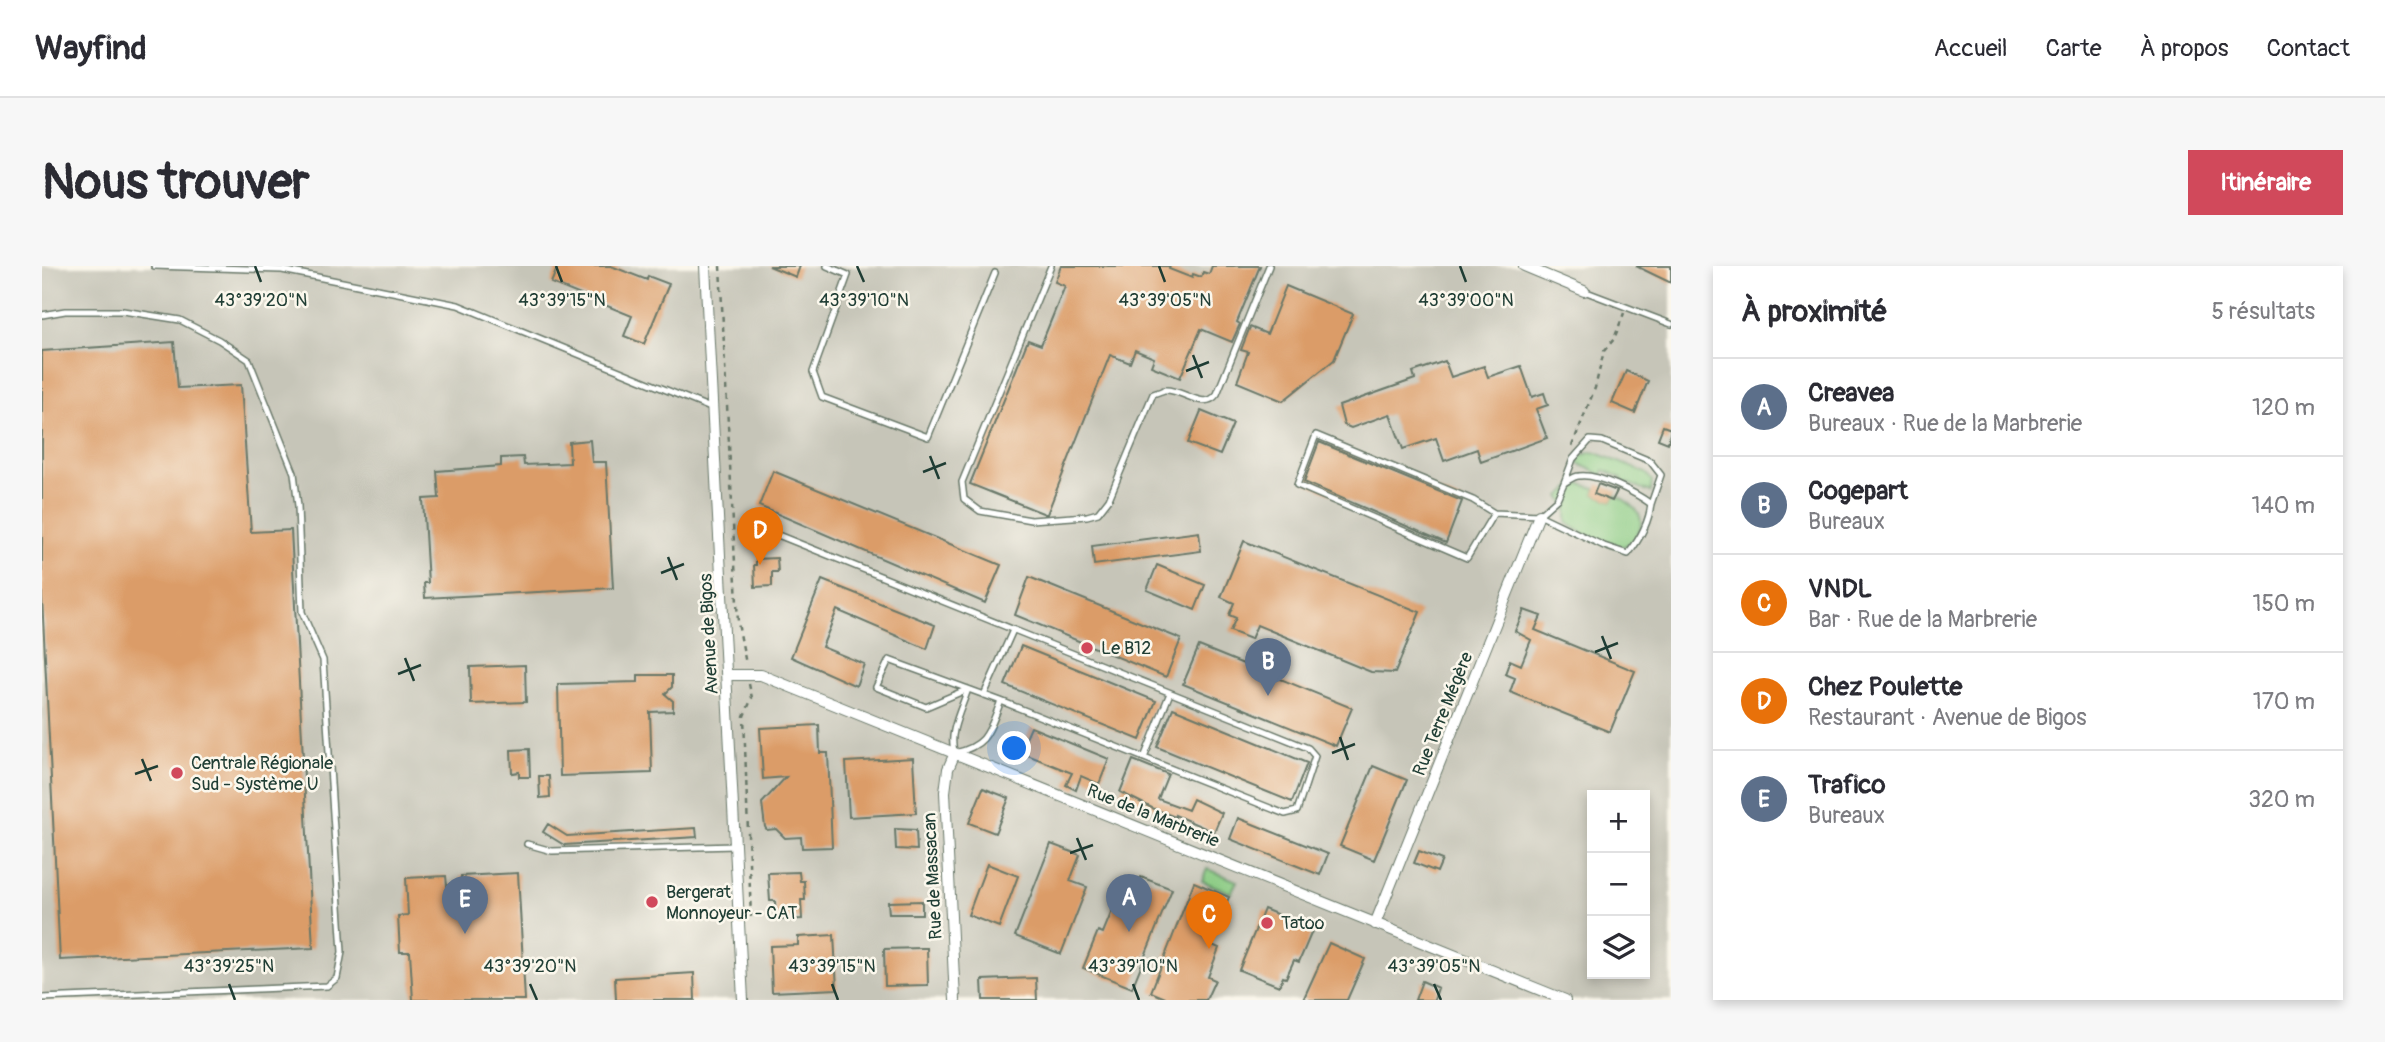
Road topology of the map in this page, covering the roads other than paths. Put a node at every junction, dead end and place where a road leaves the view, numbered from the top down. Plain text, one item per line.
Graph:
1 (154, 266) edge
2 (705, 266) edge
3 (827, 266) edge
4 (852, 266) edge
5 (1051, 266) edge
6 (1269, 266) edge
7 (1524, 266) edge
8 (196, 267) edge
9 (995, 273) dead end
10 (848, 275) junction
11 (1584, 291) joint
12 (42, 315) edge
13 (1671, 324) edge
14 (713, 409) junction
15 (1563, 483) junction
16 (1651, 504) junction
17 (1494, 513) junction
18 (1539, 515) junction
19 (763, 529) dead end
20 (1013, 630) junction
21 (727, 675) junction
22 (968, 689) junction
23 (1170, 693) junction
24 (984, 695) junction
25 (1000, 701) junction
26 (956, 753) junction
27 (1144, 758) junction
28 (527, 844) dead end
29 (735, 845) junction
30 (1375, 924) junction
31 (42, 998) edge
32 (743, 1000) edge
33 (955, 1000) edge
34 (1564, 1000) edge

1 - 8 lane
2 - 14 street, Avenue de Bigos
3 - 10 lane
4 - 10 lane
5 - 6 lane
7 - 11 street
8 - 14 lane
9 - 10 lane
11 - 13 lane
12 - 31 lane
14 - 21 street, Avenue de Bigos
15 - 16 lane
15 - 16 lane
15 - 18 lane
16 - 18 lane
17 - 17 lane
17 - 18 lane
18 - 30 street, Rue Terre Mégère
19 - 20 lane
20 - 23 lane
20 - 24 lane
21 - 26 street, Rue de la Marbrerie
21 - 29 street, Avenue de Bigos
22 - 22 lane
22 - 24 lane
22 - 26 lane
23 - 27 lane
23 - 27 lane
24 - 25 lane
25 - 26 lane
25 - 27 lane
26 - 30 street, Rue de la Marbrerie
26 - 33 street, Rue de Massacan
28 - 29 lane
29 - 32 street, Avenue de Bigos
30 - 34 street, Rue de la Marbrerie

